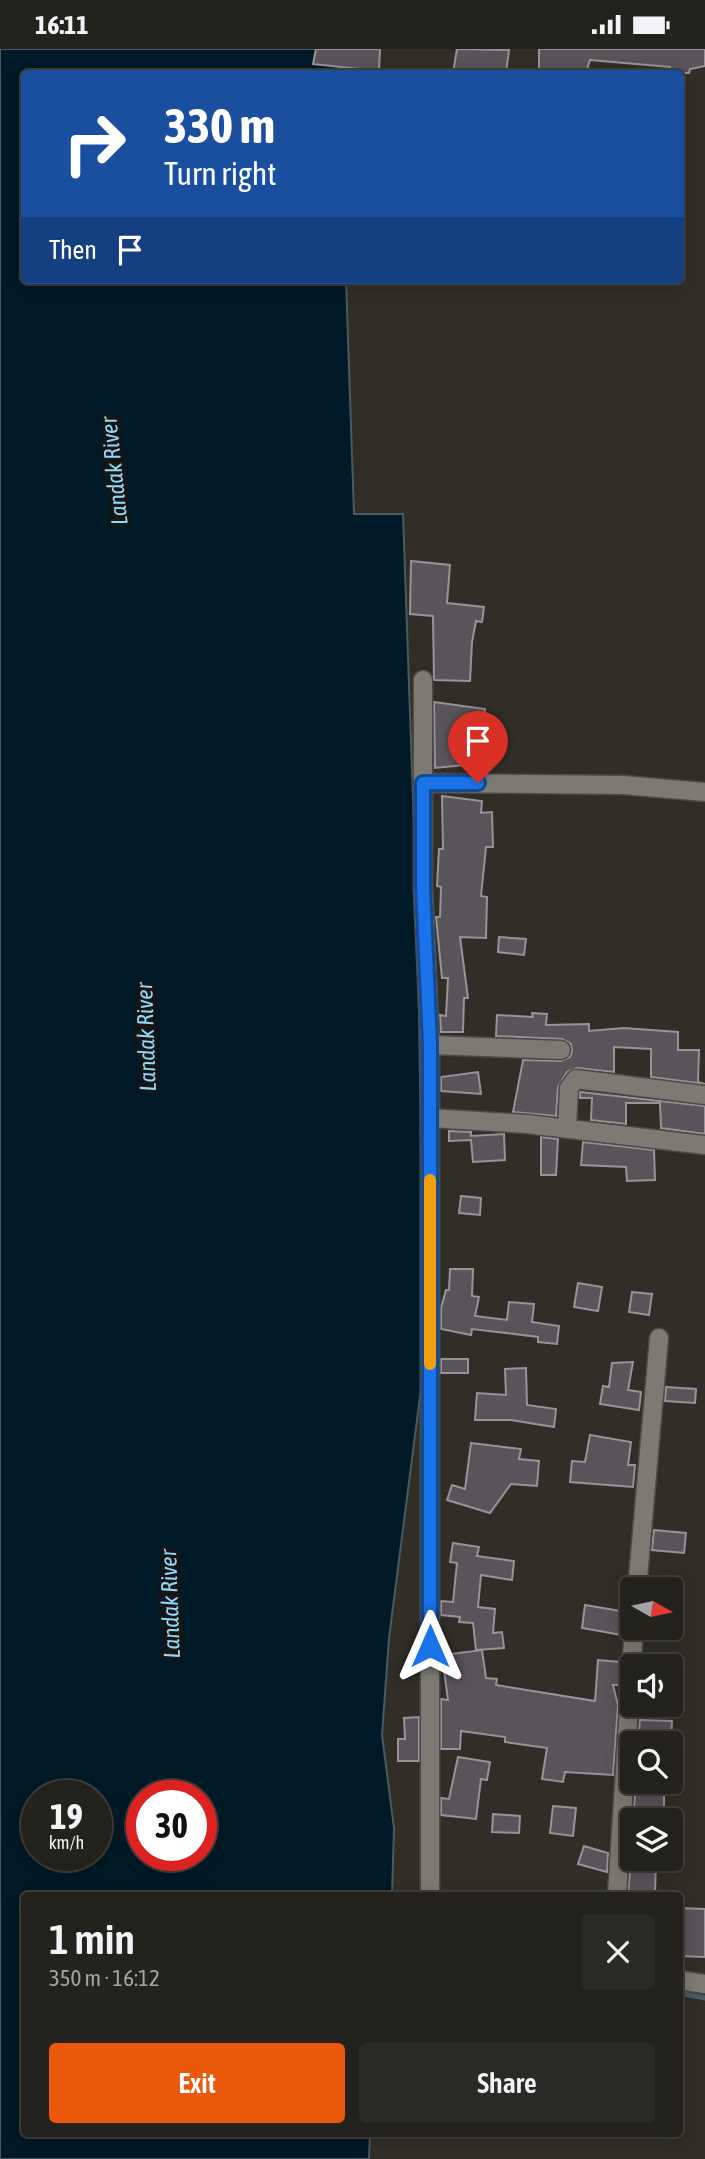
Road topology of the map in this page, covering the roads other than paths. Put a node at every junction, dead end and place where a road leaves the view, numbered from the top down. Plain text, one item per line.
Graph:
1 (423, 680) dead end
2 (423, 783) junction
3 (705, 792) edge
4 (430, 1045) junction
5 (561, 1050) dead end
6 (705, 1095) edge
7 (430, 1118) junction
8 (567, 1128) junction
9 (705, 1145) edge
10 (659, 1338) dead end
11 (638, 1577) edge
12 (633, 1640) edge
13 (430, 1892) edge
14 (617, 1892) edge
15 (683, 1981) edge
16 (705, 1984) edge

1 - 2 street
2 - 3 street
2 - 4 street
4 - 5 street
4 - 7 street
6 - 8 street
7 - 8 street
7 - 13 street
8 - 9 street
10 - 11 street
12 - 14 street
15 - 16 street

